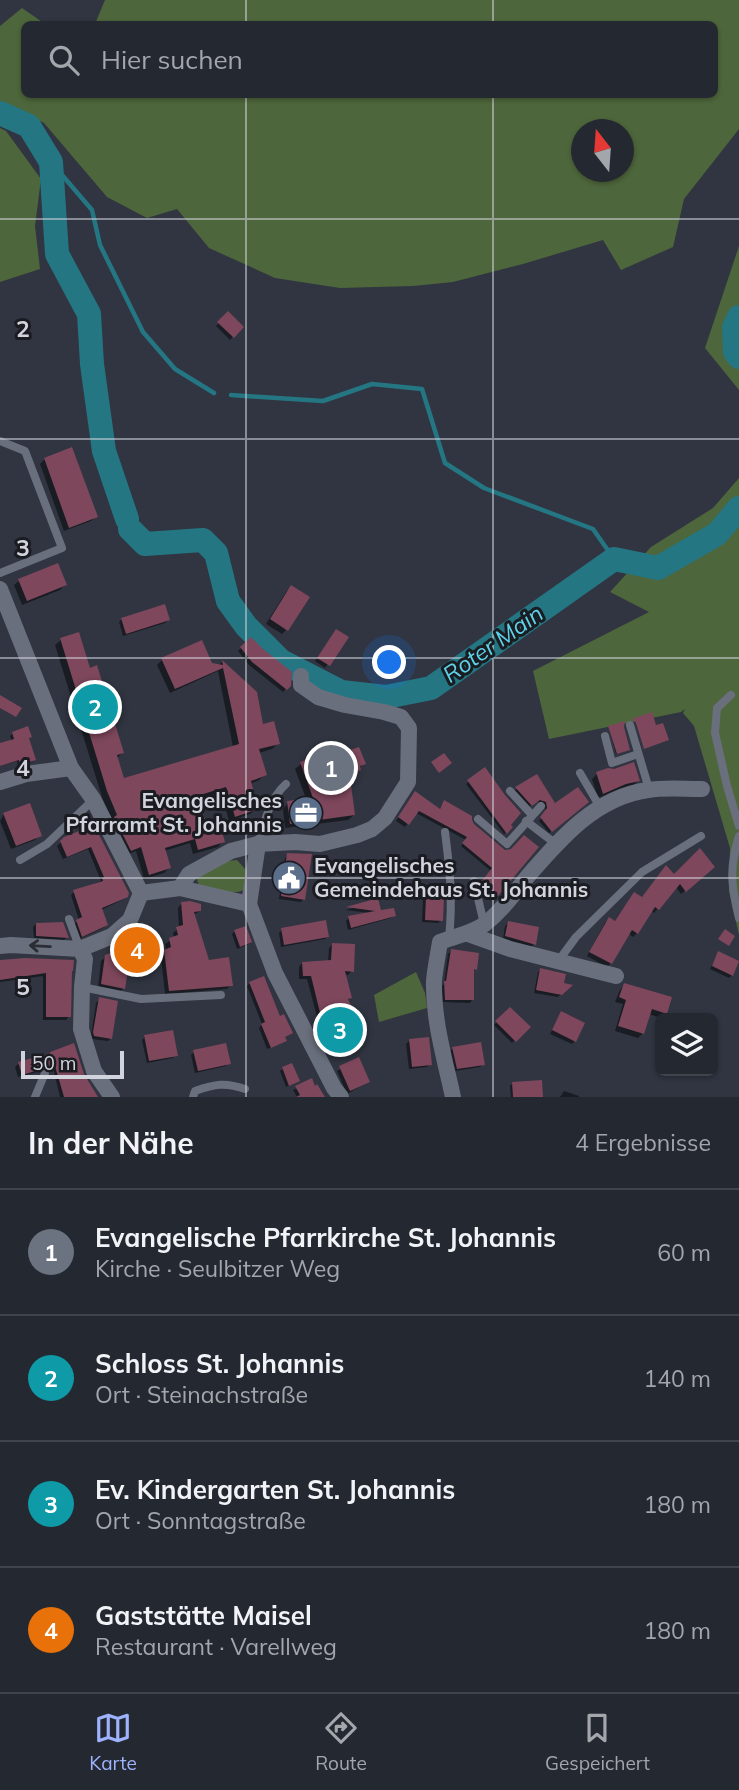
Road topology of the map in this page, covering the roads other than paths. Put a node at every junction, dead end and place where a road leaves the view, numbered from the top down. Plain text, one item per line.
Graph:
1 (0, 441) edge
2 (0, 573) edge
3 (0, 589) edge
4 (302, 669) dead end
5 (732, 695) dead end
6 (630, 725) dead end
7 (605, 736) dead end
8 (638, 754) junction
9 (71, 768) junction
10 (580, 773) dead end
11 (0, 782) edge
12 (286, 784) dead end
13 (649, 789) junction
14 (702, 789) dead end
15 (510, 791) dead end
16 (93, 799) junction
17 (541, 806) dead end
18 (600, 807) junction
19 (529, 818) junction
20 (478, 819) dead end
21 (739, 826) edge
22 (445, 832) dead end
23 (701, 836) dead end
24 (739, 836) edge
25 (258, 844) junction
26 (556, 844) junction
27 (20, 860) dead end
28 (474, 881) dead end
29 (180, 888) junction
30 (141, 893) junction
31 (249, 904) junction
32 (739, 918) edge
33 (69, 919) dead end
34 (484, 924) junction
35 (468, 934) junction
36 (449, 939) junction
37 (0, 946) edge
38 (80, 949) junction
39 (559, 960) junction
40 (616, 976) dead end
41 (82, 987) junction
42 (221, 995) dead end
43 (45, 1073) dead end
44 (245, 1089) dead end
45 (35, 1097) edge
46 (112, 1097) edge
47 (192, 1097) edge
48 (341, 1097) edge
49 (453, 1097) edge

1 - 2 lane
3 - 9 street
4 - 25 street
5 - 21 lane
6 - 8 lane
7 - 8 lane
8 - 13 lane
9 - 11 street
9 - 16 street
10 - 18 lane
12 - 25 lane
13 - 14 street
13 - 18 street
15 - 19 lane
16 - 27 lane
16 - 30 street
17 - 19 lane
18 - 26 street
19 - 20 lane
19 - 26 lane
22 - 36 lane
23 - 39 lane
24 - 32 lane
25 - 29 street
25 - 31 street
26 - 34 street
28 - 34 lane
29 - 30 street
29 - 31 street
30 - 38 street
31 - 48 street
33 - 38 lane
34 - 35 street
35 - 36 street
35 - 39 street
36 - 49 street
38 -> 37 street
38 - 41 street
39 - 40 street
41 - 42 lane
41 - 46 street
43 - 45 lane
44 - 47 lane

